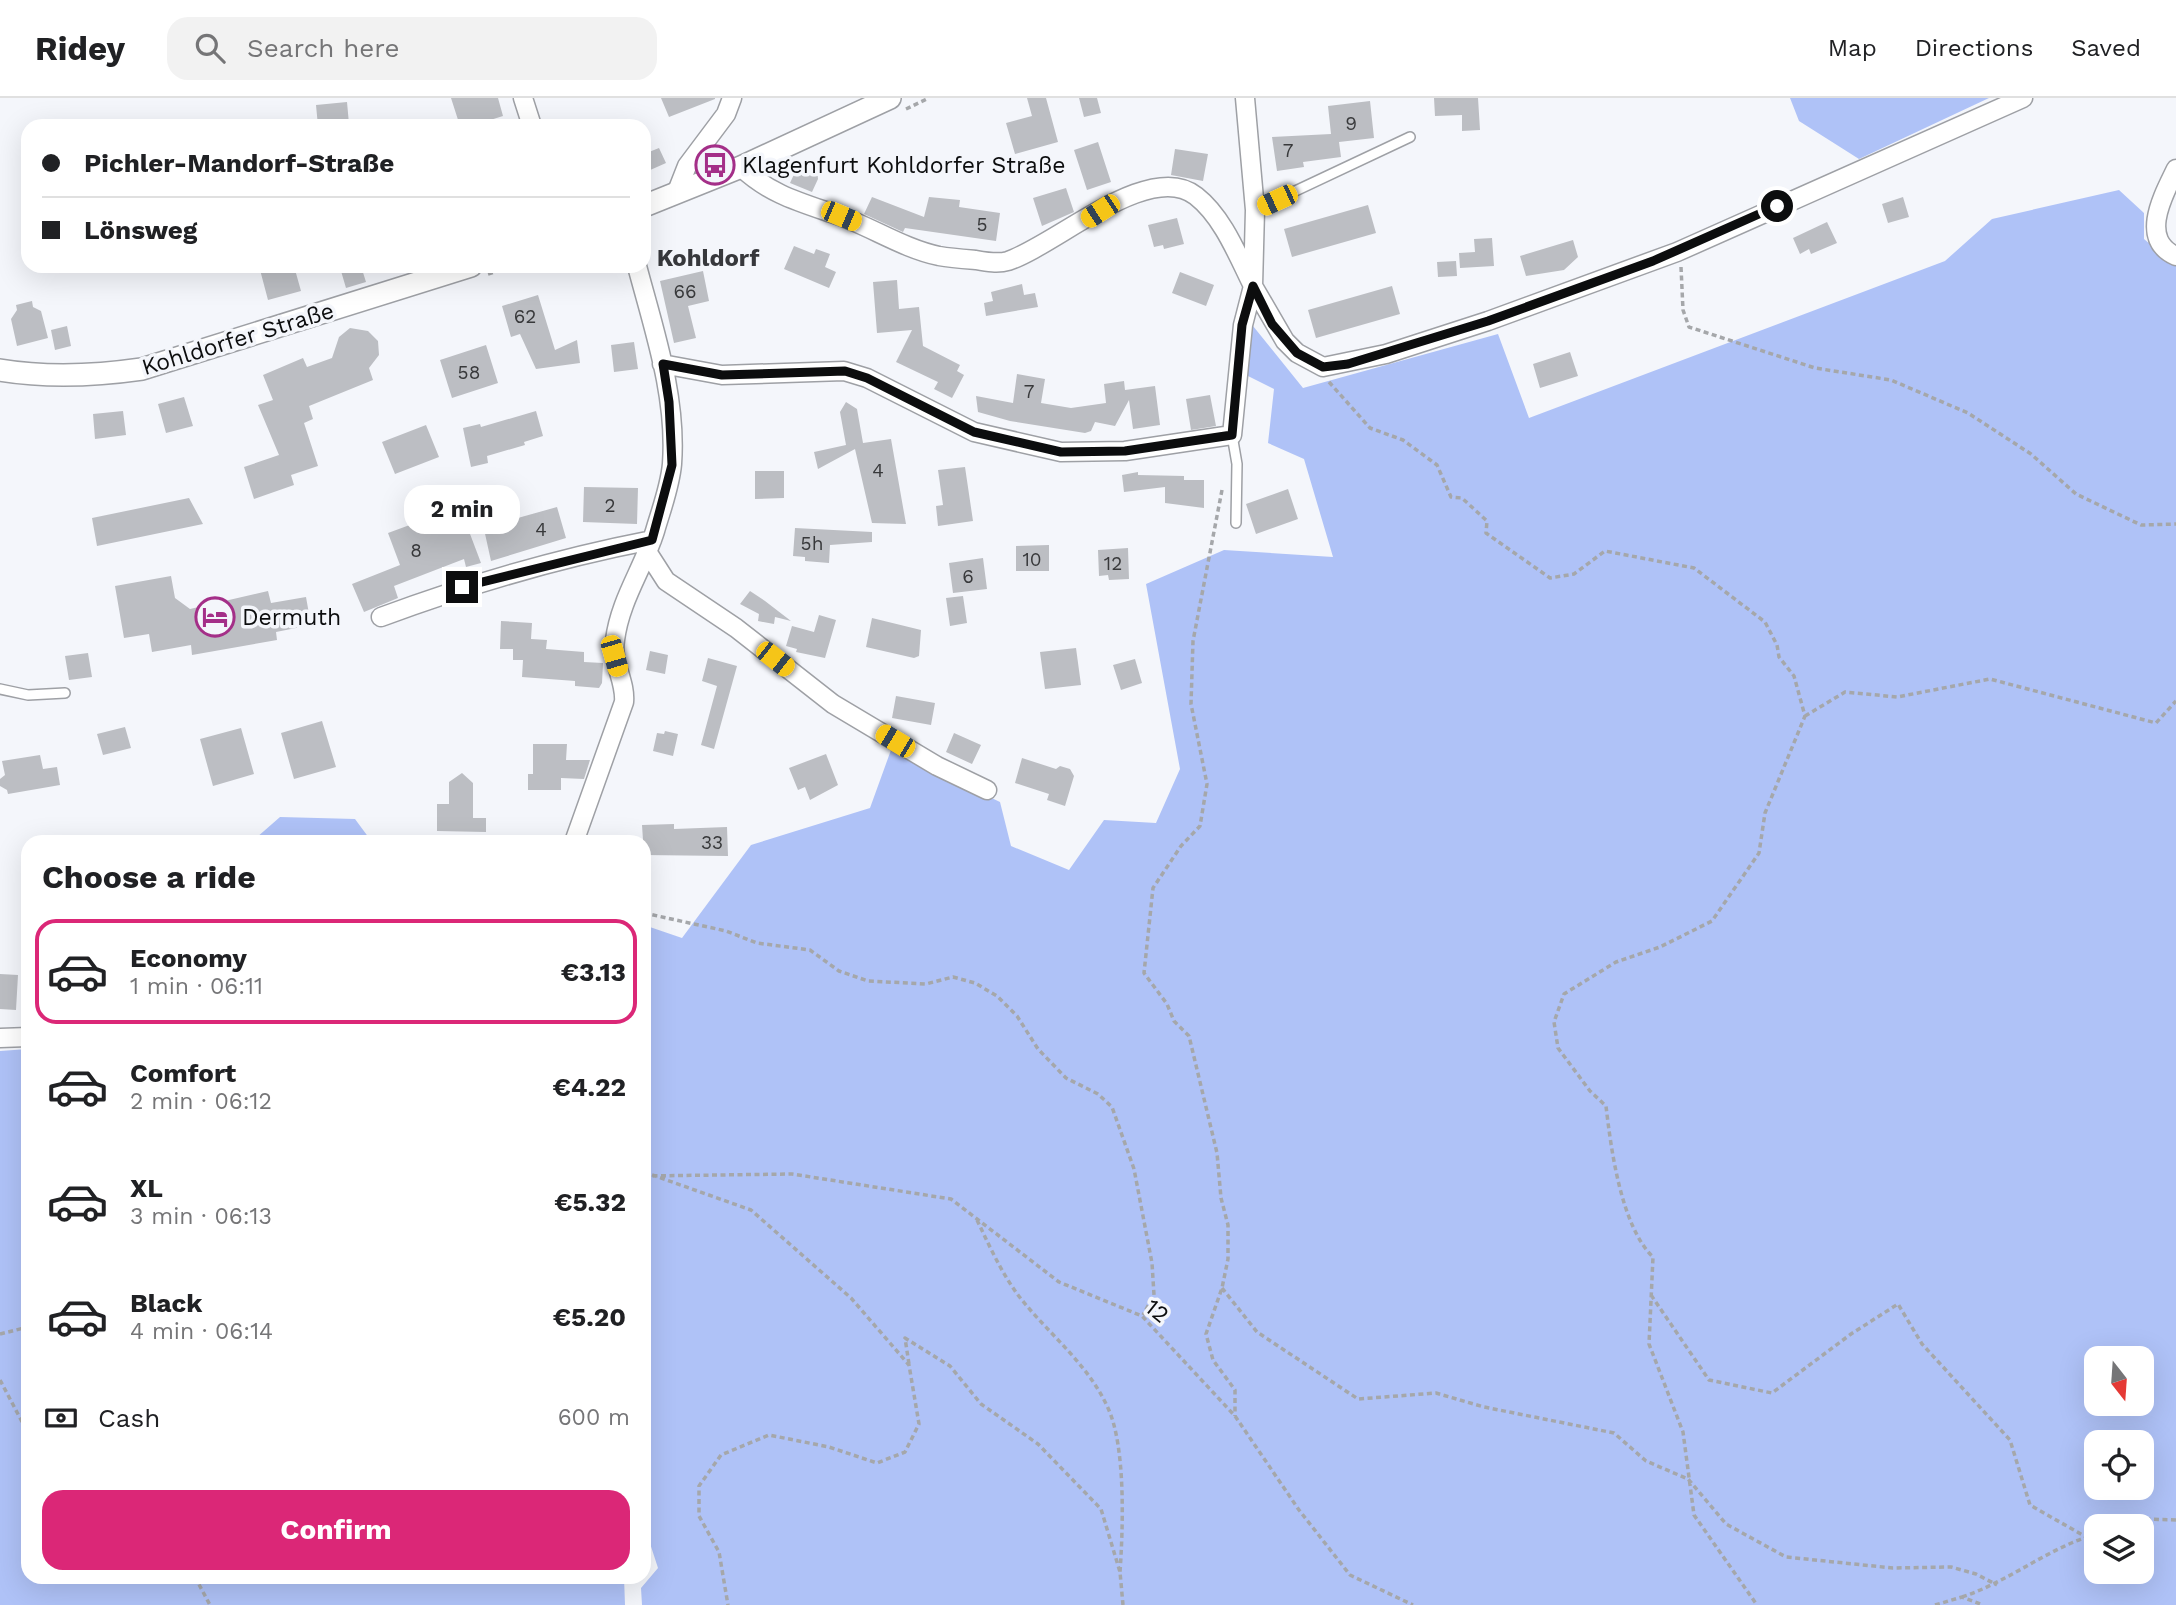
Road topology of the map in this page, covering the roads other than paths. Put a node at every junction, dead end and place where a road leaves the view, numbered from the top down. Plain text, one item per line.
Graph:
1 (523, 98) edge
2 (732, 98) edge
3 (890, 98) edge
4 (1245, 98) edge
5 (2023, 98) edge
6 (529, 119) edge
7 (1410, 137) dead end
8 (741, 167) junction
9 (2176, 169) edge
10 (676, 194) junction
11 (651, 203) edge
12 (1255, 210) junction
13 (2176, 256) edge
14 (449, 273) edge
15 (639, 273) edge
16 (1253, 286) junction
17 (663, 364) junction
18 (0, 370) edge
19 (1232, 435) junction
20 (1236, 523) dead end
21 (650, 546) junction
22 (381, 617) dead end
23 (0, 689) edge
24 (65, 693) dead end
25 (987, 790) dead end
26 (576, 835) edge
27 (21, 1037) edge
28 (0, 1038) edge

1 - 6 street
2 - 10 street
3 - 8 street
4 - 12 street
5 - 16 street
7 - 12 lane
8 - 10 street
8 - 16 street
9 - 13 street
10 - 11 street
12 - 16 street
14 - 18 street, Kohldorfer Straße
15 - 17 street
16 - 19 street
17 - 19 street
17 - 21 street
19 - 20 lane
21 - 22 street
21 - 25 street
21 - 26 street
23 - 24 lane
27 - 28 street

